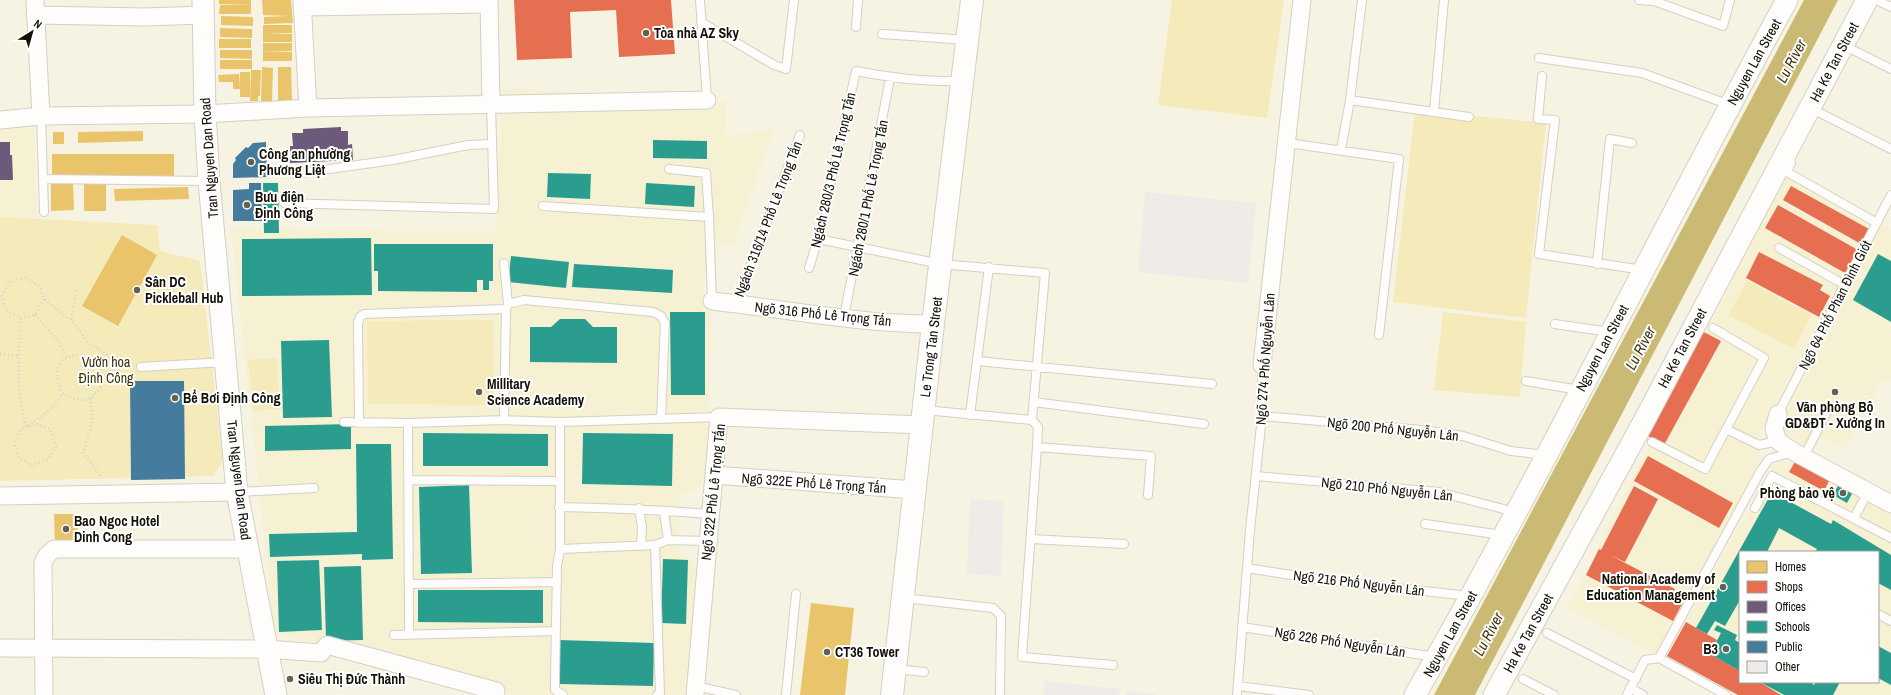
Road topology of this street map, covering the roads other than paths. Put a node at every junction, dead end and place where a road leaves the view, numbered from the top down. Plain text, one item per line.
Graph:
1 (700, 0) edge
2 (794, 0) edge
3 (858, 0) edge
4 (972, 0) edge
5 (1302, 0) edge
6 (1362, 0) edge
7 (1444, 0) edge
8 (1639, 0) edge
9 (1730, 0) edge
10 (1787, 0) edge
11 (1867, 0) edge
12 (1876, 0) edge
13 (489, 2) edge
14 (302, 3) edge
15 (35, 7) edge
16 (1891, 7) edge
17 (203, 8) edge
18 (701, 22) junction
19 (856, 27) dead end
20 (882, 34) dead end
21 (968, 40) junction
22 (1851, 49) junction
23 (1539, 58) dead end
24 (1891, 69) edge
25 (1542, 76) dead end
26 (890, 78) junction
27 (964, 81) junction
28 (707, 100) joint
29 (1350, 100) junction
30 (491, 105) junction
31 (1730, 105) junction
32 (308, 108) junction
33 (1434, 112) junction
34 (205, 114) junction
35 (41, 116) junction
36 (1468, 118) dead end
37 (0, 120) edge
38 (800, 135) dead end
39 (1288, 143) junction
40 (1632, 143) dead end
41 (492, 144) junction
42 (1891, 149) edge
43 (1341, 150) junction
44 (1797, 152) dead end
45 (670, 169) dead end
46 (294, 174) dead end
47 (44, 179) junction
48 (209, 180) junction
49 (1891, 195) edge
50 (284, 203) dead end
51 (543, 206) dead end
52 (44, 212) dead end
53 (709, 216) junction
54 (1877, 223) junction
55 (818, 239) junction
56 (859, 247) junction
57 (1779, 248) dead end
58 (504, 263) dead end
59 (941, 264) junction
60 (1597, 264) junction
61 (989, 267) junction
62 (809, 268) dead end
63 (1643, 270) junction
64 (1845, 285) junction
65 (712, 301) joint
66 (736, 304) junction
67 (507, 306) junction
68 (844, 317) junction
69 (933, 324) junction
70 (1556, 324) dead end
71 (1714, 328) dead end
72 (1610, 332) junction
73 (1379, 335) dead end
74 (978, 361) junction
75 (225, 362) junction
76 (1262, 365) joint
77 (141, 367) dead end
78 (1036, 367) junction
79 (1526, 381) dead end
80 (1212, 384) dead end
81 (1579, 390) junction
82 (1034, 402) junction
83 (1830, 404) dead end
84 (1778, 414) joint
85 (970, 415) junction
86 (1262, 416) junction
87 (719, 417) junction
88 (923, 417) junction
89 (661, 419) junction
90 (504, 420) junction
91 (1032, 420) junction
92 (344, 422) dead end
93 (560, 422) junction
94 (359, 423) junction
95 (408, 423) junction
96 (1204, 424) dead end
97 (1726, 428) junction
98 (1778, 441) junction
99 (1652, 442) dead end
100 (1037, 447) junction
101 (1546, 455) junction
102 (1799, 455) junction
103 (714, 475) junction
104 (1256, 476) junction
105 (409, 480) junction
106 (559, 481) junction
107 (314, 488) dead end
108 (915, 490) junction
109 (238, 492) junction
110 (1868, 492) junction
111 (1148, 495) dead end
112 (0, 496) edge
113 (1891, 504) edge
114 (559, 507) junction
115 (639, 508) junction
116 (1755, 508) dead end
117 (664, 512) junction
118 (1516, 512) junction
119 (709, 514) junction
120 (1854, 518) junction
121 (1425, 524) dead end
122 (1505, 535) junction
123 (1891, 538) edge
124 (1031, 539) junction
125 (668, 540) junction
126 (707, 541) junction
127 (1124, 544) dead end
128 (656, 545) junction
129 (640, 546) junction
130 (248, 549) junction
131 (560, 549) junction
132 (1247, 568) junction
133 (557, 582) junction
134 (410, 584) junction
135 (796, 594) dead end
136 (1471, 596) junction
137 (904, 598) junction
138 (1879, 615) edge
139 (1891, 621) edge
140 (1242, 627) junction
141 (556, 631) junction
142 (1547, 633) dead end
143 (394, 635) dead end
144 (409, 635) junction
145 (45, 647) junction
146 (0, 648) edge
147 (267, 649) junction
148 (1437, 657) junction
149 (1659, 658) junction
150 (1113, 665) dead end
151 (895, 668) junction
152 (924, 672) dead end
153 (1523, 679) dead end
154 (1636, 679) junction
155 (1238, 686) junction
156 (695, 690) edge
157 (496, 692) dead end
158 (1628, 692) edge
159 (44, 695) edge
160 (276, 695) edge
161 (563, 695) edge
162 (657, 695) edge
163 (736, 695) edge
164 (786, 695) edge
165 (892, 695) edge
166 (1000, 695) edge
167 (1237, 695) edge
168 (1310, 695) edge
169 (1415, 695) edge
170 (1494, 695) edge
171 (1554, 695) edge
172 (1643, 695) edge
173 (1726, 695) edge

1 - 18 lane
2 - 18 lane
3 - 19 lane
4 - 21 main road, Le Trong Tan Street
5 - 39 street, Ngõ 274 Phố Nguyễn Lân
6 - 29 lane
7 - 33 lane
8 - 9 lane
10 - 31 street, Nguyen Lan Street
11 - 170 street, Ha Ke Tan Street
12 - 16 lane
12 - 22 lane, Ha Ke Tan Street
13 - 14 street
13 - 30 street
14 - 32 street
15 - 17 street
15 - 35 street
17 - 34 street, Tran Nguyen Dan Road
18 - 28 lane
20 - 21 lane
21 - 27 main road, Le Trong Tan Street
22 - 24 lane
22 - 42 lane, Ha Ke Tan Street
23 - 31 lane
25 - 60 lane
26 - 27 lane
26 - 55 lane, Ngách 280/3 Phố Lê Trọng Tấn
26 - 56 lane, Ngách 280/1 Phố Lê Trọng Tấn
27 - 59 main road, Le Trong Tan Street
28 - 30 street
29 - 33 lane
29 - 43 lane
30 - 32 street
30 - 41 lane
31 - 63 street, Nguyen Lan Street
32 - 34 street
33 - 36 lane
34 - 35 street
34 - 48 street, Tran Nguyen Dan Road
35 - 37 street
35 - 47 lane
38 - 66 lane, Ngách 316/14 Phố Lê Trọng Tấn
39 - 43 lane
39 - 76 street, Ngõ 274 Phố Nguyễn Lân
40 - 60 lane
41 - 46 lane
41 - 50 lane
43 - 73 lane
44 - 54 lane
45 - 53 lane
47 - 48 lane
47 - 52 lane
48 - 75 street, Tran Nguyen Dan Road
49 - 54 lane, Ngõ 64 Phố Phan Đình Giót
51 - 53 lane
53 - 65 lane
54 - 64 lane, Ngõ 64 Phố Phan Đình Giót
55 - 56 lane
55 - 62 lane, Ngách 280/3 Phố Lê Trọng Tấn
56 - 59 lane
56 - 68 lane, Ngách 280/1 Phố Lê Trọng Tấn
57 - 64 lane
58 - 67 lane
59 - 61 lane
59 - 69 main road, Le Trong Tan Street
60 - 63 lane
61 - 74 lane
61 - 78 lane
63 - 72 street, Nguyen Lan Street
64 - 84 lane, Ngõ 64 Phố Phan Đình Giót
65 - 66 street, Ngõ 316 Phố Lê Trọng Tấn
66 - 68 street, Ngõ 316 Phố Lê Trọng Tấn
67 - 89 lane
67 - 90 lane
67 - 94 lane
68 - 69 street, Ngõ 316 Phố Lê Trọng Tấn
69 - 88 main road, Le Trong Tan Street
70 - 72 lane
71 - 97 lane
72 - 81 street, Nguyen Lan Street
74 - 78 lane
74 - 85 lane
75 - 77 lane
75 - 109 street, Tran Nguyen Dan Road
76 - 86 lane, Ngõ 274 Phố Nguyễn Lân
78 - 80 lane
78 - 82 lane
79 - 81 lane
81 - 101 street, Nguyen Lan Street
82 - 91 lane
82 - 96 lane
83 - 102 lane
84 - 98 street
85 - 88 lane
85 - 91 lane
86 - 101 lane, Ngõ 200 Phố Nguyễn Lân
86 - 104 lane, Ngõ 274 Phố Nguyễn Lân
87 - 88 street, Ngõ 322 Phố Lê Trọng Tấn
87 - 89 lane
87 - 103 street, Ngõ 322 Phố Lê Trọng Tấn
88 - 108 main road, Le Trong Tan Street
89 - 93 lane
90 - 93 lane
90 - 95 lane
91 - 100 lane
92 - 94 lane
93 - 106 lane
94 - 95 lane
95 - 105 lane
97 - 98 lane
97 - 99 lane
98 - 102 street
100 - 111 lane
100 - 124 lane
101 - 118 street, Nguyen Lan Street
102 - 110 street
102 - 149 lane
103 - 108 street, Ngõ 322E Phố Lê Trọng Tấn
103 - 119 street, Ngõ 322 Phố Lê Trọng Tấn
104 - 118 lane, Ngõ 210 Phố Nguyễn Lân
104 - 132 lane, Ngõ 274 Phố Nguyễn Lân
105 - 106 lane
105 - 134 lane
106 - 114 lane
107 - 109 lane
108 - 137 main road, Le Trong Tan Street
109 - 112 street
109 - 130 street, Tran Nguyen Dan Road
110 - 113 street
110 - 120 lane
114 - 115 lane
114 - 131 lane
115 - 117 lane
115 - 129 lane
116 - 120 lane
117 - 119 lane
117 - 125 lane
118 - 122 street, Nguyen Lan Street
119 - 126 street, Ngõ 322 Phố Lê Trọng Tấn
120 - 123 lane
121 - 122 lane
122 - 136 street, Nguyen Lan Street
124 - 127 lane
124 - 150 lane
125 - 126 lane
125 - 128 lane
126 - 156 street, Ngõ 322 Phố Lê Trọng Tấn
128 - 129 lane
128 - 162 lane
129 - 131 lane
130 - 145 street
130 - 147 street, Tran Nguyen Dan Road
131 - 133 lane
132 - 136 lane, Ngõ 216 Phố Nguyễn Lân
132 - 140 lane, Ngõ 274 Phố Nguyễn Lân
133 - 134 lane
133 - 141 lane
134 - 144 lane
135 - 164 lane
136 - 148 street, Nguyen Lan Street
137 - 151 main road, Le Trong Tan Street
137 - 166 lane
138 - 139 lane
140 - 148 lane, Ngõ 226 Phố Nguyễn Lân
140 - 155 lane, Ngõ 274 Phố Nguyễn Lân
141 - 144 lane
141 - 161 lane
142 - 154 lane
143 - 144 lane
145 - 146 street
145 - 147 street
145 - 159 street
147 - 157 street
147 - 160 street, Tran Nguyen Dan Road
148 - 169 street, Nguyen Lan Street
149 - 154 lane
149 - 173 lane
151 - 152 lane
151 - 165 main road, Le Trong Tan Street
153 - 171 lane
154 - 158 lane
155 - 167 lane, Ngõ 274 Phố Nguyễn Lân
155 - 168 lane
156 - 163 lane
158 - 172 lane

